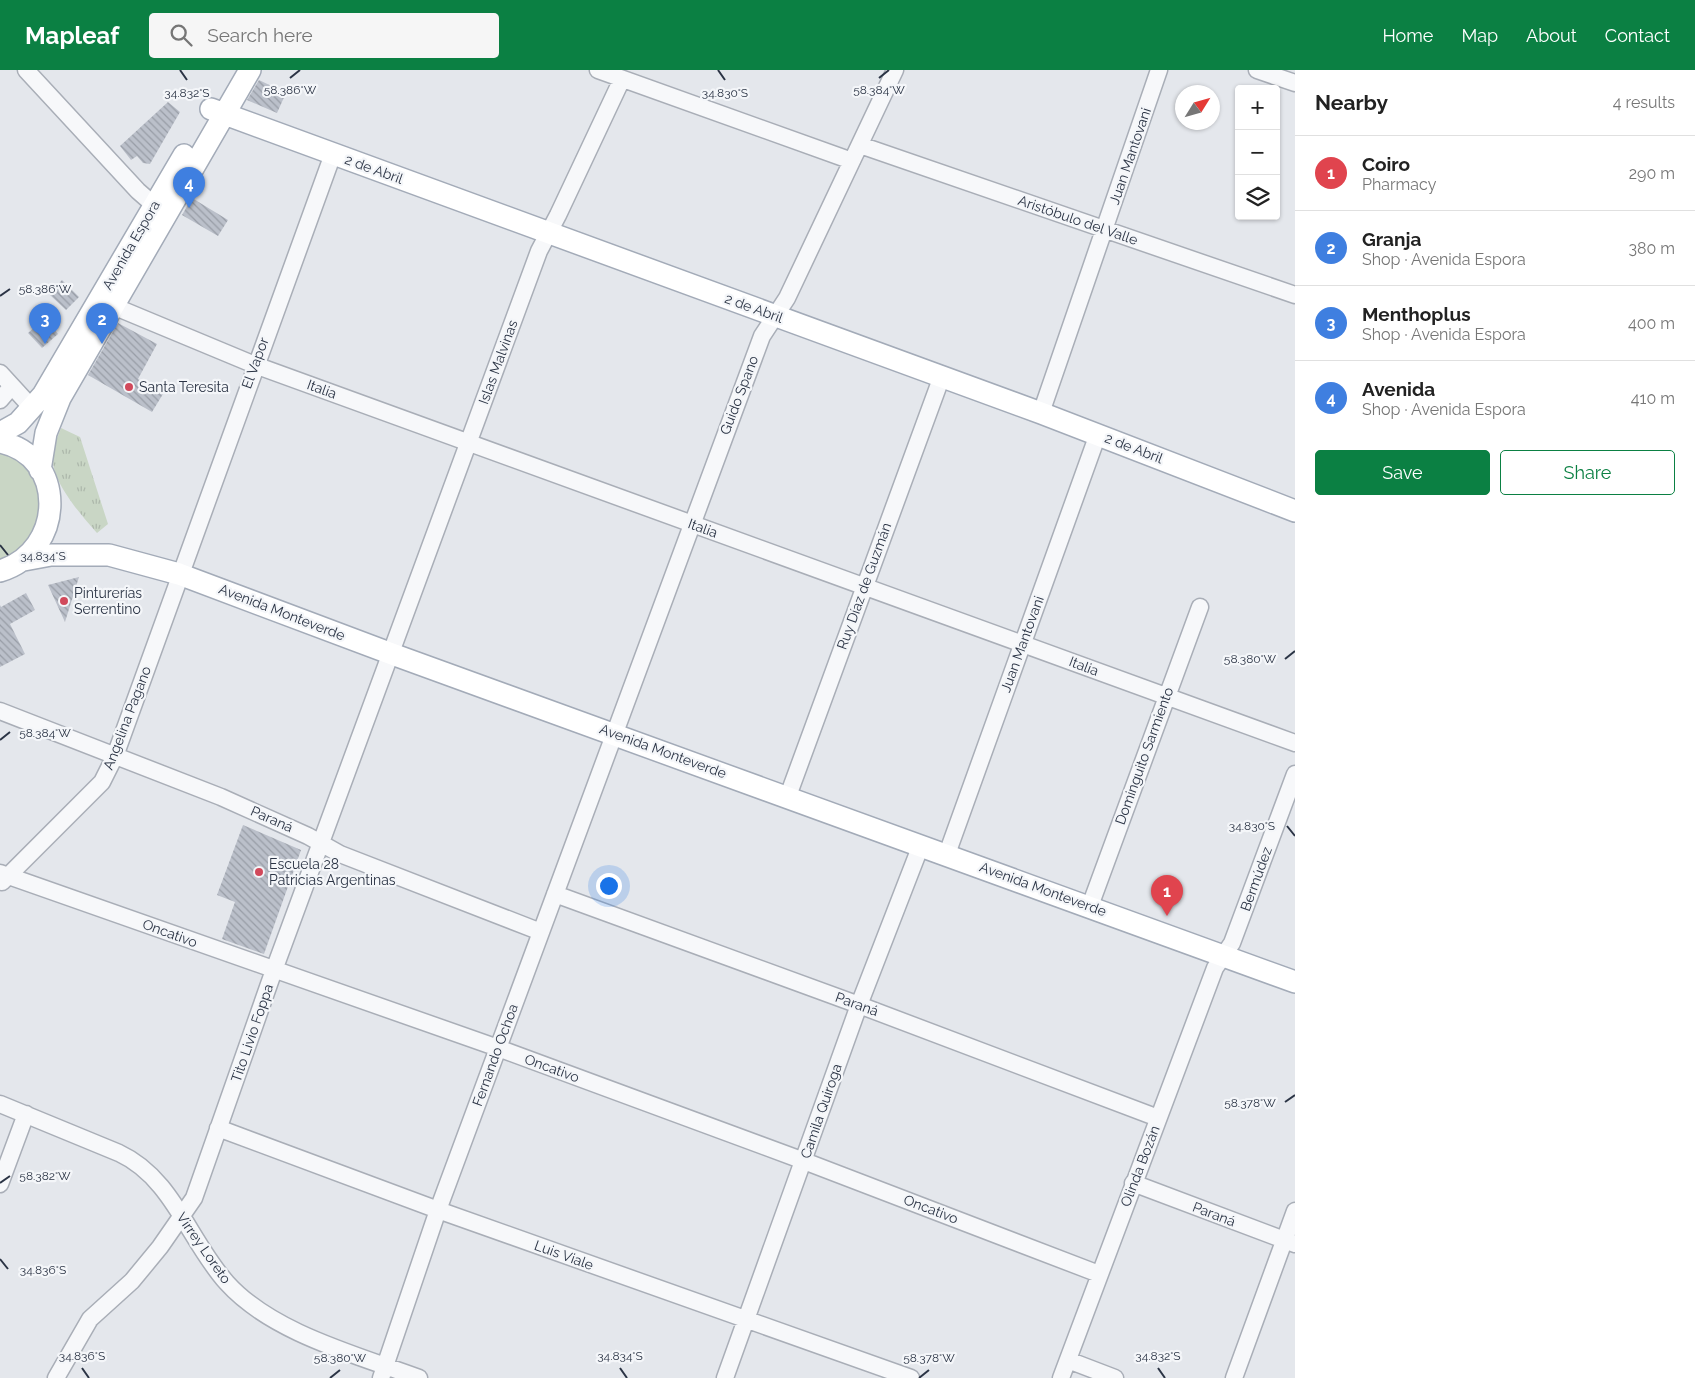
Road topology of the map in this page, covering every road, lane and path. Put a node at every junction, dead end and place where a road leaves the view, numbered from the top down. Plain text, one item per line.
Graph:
1 (26, 70) edge
2 (233, 70) edge
3 (250, 70) edge
4 (598, 70) edge
5 (895, 70) edge
6 (1159, 70) edge
7 (1257, 70) edge
8 (622, 78) junction
9 (1295, 83) edge
10 (218, 112) junction
11 (860, 146) junction
12 (333, 154) junction
13 (852, 161) junction
14 (154, 205) junction
15 (1105, 229) junction
16 (548, 232) junction
17 (1295, 295) edge
18 (113, 306) junction
19 (775, 316) junction
20 (255, 365) junction
21 (0, 373) edge
22 (942, 376) junction
23 (12, 386) junction
24 (0, 400) edge
25 (33, 409) junction
26 (1041, 413) junction
27 (0, 432) edge
28 (1098, 434) junction
29 (469, 441) junction
30 (0, 442) edge
31 (40, 470) junction
32 (1295, 511) edge
33 (691, 523) junction
34 (24, 560) junction
35 (0, 570) edge
36 (179, 574) junction
37 (863, 585) junction
38 (1200, 607) dead end
39 (1022, 642) junction
40 (392, 654) junction
41 (1165, 696) junction
42 (0, 711) edge
43 (614, 733) junction
44 (1295, 743) edge
45 (114, 756) junction
46 (1295, 774) edge
47 (788, 796) junction
48 (322, 844) junction
49 (921, 845) junction
50 (947, 854) junction
51 (3, 877) edge
52 (556, 894) junction
53 (1090, 906) junction
54 (541, 932) junction
55 (1223, 955) junction
56 (274, 970) junction
57 (1295, 982) edge
58 (859, 1004) junction
59 (498, 1048) junction
60 (0, 1104) edge
61 (26, 1114) junction
62 (1158, 1118) junction
63 (218, 1128) junction
64 (804, 1161) junction
65 (0, 1184) edge
66 (1133, 1184) junction
67 (438, 1210) junction
68 (1295, 1211) edge
69 (182, 1218) junction
70 (1290, 1242) edge
71 (1099, 1274) junction
72 (746, 1319) junction
73 (1068, 1360) junction
74 (383, 1372) edge
75 (56, 1378) edge
76 (419, 1378) edge
77 (725, 1378) edge
78 (911, 1378) edge
79 (1061, 1378) edge
80 (1116, 1378) edge
81 (1234, 1378) edge

1 - 14 street
2 - 10 main road, Avenida Espora
3 - 10 main road, Avenida Espora
4 - 8 street
5 - 11 street, Guido Spano
6 - 15 street, Juan Mantovani
7 - 9 street
8 - 13 street
8 - 16 street, Islas Malvinas
10 - 12 main road, 2 de Abril
10 - 14 main road, Avenida Espora
10 - 18 main road, Avenida Espora
11 - 13 street, Guido Spano
11 - 15 street, Aristóbulo del Valle
12 - 16 main road, 2 de Abril
12 - 20 street, El Vapor
13 - 19 street, Guido Spano
14 - 25 main road, Avenida Espora
15 - 17 street, Aristóbulo del Valle
15 - 26 street, Juan Mantovani
16 - 19 main road, 2 de Abril
16 - 29 street, Islas Malvinas
18 - 20 street, Italia
18 - 31 main road, Avenida Espora
19 - 22 main road, 2 de Abril
19 - 33 street, Guido Spano
20 - 29 street, Italia
20 - 36 street, El Vapor
21 - 23 street
22 - 26 main road, 2 de Abril
22 - 37 street, Ruy Díaz de Guzmán
23 - 24 street
23 - 25 street
25 - 27 main road, Avenida Espora
26 - 28 main road, 2 de Abril
28 - 32 main road, 2 de Abril
28 - 39 street, Juan Mantovani
29 - 33 street, Italia
29 - 40 street, Islas Malvinas
30 - 31 main road
31 - 34 main road
33 - 37 street, Italia
33 - 43 street, Guido Spano
34 - 35 main road
34 - 36 main road, Avenida Monteverde
36 - 40 main road, Avenida Monteverde
36 - 45 street, Angelina Pagano
37 - 39 street, Italia
37 - 47 street, Ruy Díaz de Guzmán
38 - 41 street, Dominguito Sarmiento
39 - 41 street, Italia
39 - 50 street, Juan Mantovani
40 - 43 main road, Avenida Monteverde
40 - 48 street, Tito Livio Foppa
41 - 44 street, Italia
41 - 53 street, Dominguito Sarmiento
42 - 45 street, Paraná
43 - 47 main road, Avenida Monteverde
43 - 52 street, Fernando Ochoa
45 - 48 street, Paraná
45 - 51 street, Angelina Pagano
46 - 55 street, Bermúdez
47 - 49 main road, Avenida Monteverde
48 - 54 street, Paraná
48 - 56 street, Tito Livio Foppa
49 - 50 main road, Avenida Monteverde
49 - 58 street, Camila Quiroga
50 - 53 main road, Avenida Monteverde
51 - 56 street, Oncativo
52 - 54 street, Fernando Ochoa
52 - 58 street, Paraná
53 - 55 main road, Avenida Monteverde
54 - 59 street, Fernando Ochoa
55 - 57 main road, Avenida Monteverde
55 - 62 street, Olinda Bozán
56 - 59 street, Oncativo
56 - 63 street, Tito Livio Foppa
58 - 62 street, Paraná
58 - 64 street, Camila Quiroga
59 - 64 street, Oncativo
59 - 67 street, Fernando Ochoa
60 - 61 street, Virrey Loreto
61 - 65 street
61 - 69 street, Virrey Loreto
62 - 66 street, Olinda Bozán
63 - 67 street, Luis Viale
63 - 69 street, Tito Livio Foppa
64 - 71 street, Oncativo
64 - 72 street, Camila Quiroga
66 - 70 street, Paraná
66 - 71 street, Olinda Bozán
67 - 72 street, Luis Viale
67 - 74 street, Fernando Ochoa
68 - 70 street
69 - 74 street, Virrey Loreto
69 - 75 street, Tito Livio Foppa
70 - 81 street
71 - 73 street, Olinda Bozán
72 - 77 street, Camila Quiroga
72 - 78 street, Luis Viale
73 - 79 street, Olinda Bozán
73 - 80 street
74 - 76 street, Virrey Loreto

